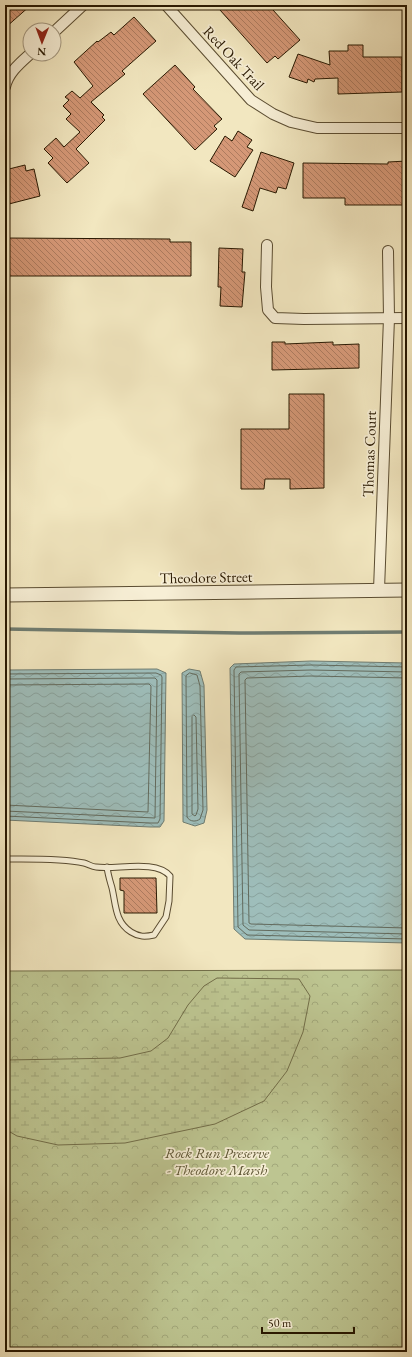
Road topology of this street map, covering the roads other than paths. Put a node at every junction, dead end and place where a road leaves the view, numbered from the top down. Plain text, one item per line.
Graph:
1 (83, 5) edge
2 (166, 5) edge
3 (62, 25) edge
4 (22, 61) edge
5 (5, 87) edge
6 (407, 128) edge
7 (267, 245) dead end
8 (388, 251) dead end
9 (389, 318) junction
10 (407, 318) edge
11 (379, 590) junction
12 (407, 590) edge
13 (5, 595) edge
14 (5, 859) edge
15 (107, 868) junction

1 - 3 street
2 - 6 street, Red Oak Trail
4 - 5 street
7 - 9 street
8 - 9 street, Thomas Court
9 - 10 street
9 - 11 street, Thomas Court
11 - 12 street, Theodore Street
11 - 13 street, Theodore Street
14 - 15 lane
15 - 15 lane

